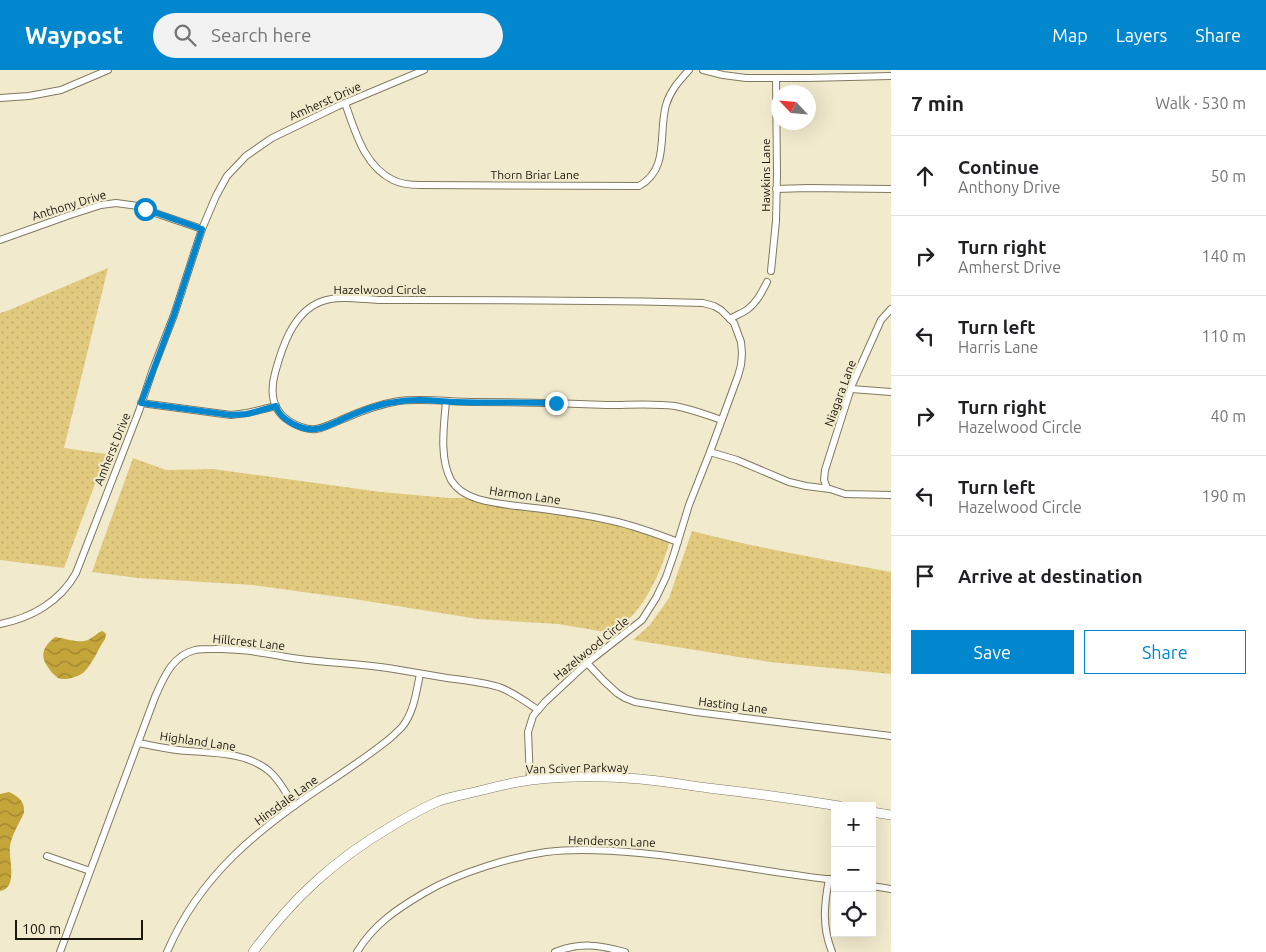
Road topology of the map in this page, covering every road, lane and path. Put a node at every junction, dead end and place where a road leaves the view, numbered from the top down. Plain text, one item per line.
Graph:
1 (108, 70) edge
2 (424, 70) edge
3 (689, 70) edge
4 (703, 70) edge
5 (891, 76) edge
6 (776, 78) junction
7 (0, 98) edge
8 (345, 103) junction
9 (776, 189) junction
10 (891, 189) edge
11 (202, 229) junction
12 (0, 240) edge
13 (771, 271) dead end
14 (767, 282) dead end
15 (891, 309) edge
16 (730, 319) junction
17 (851, 389) junction
18 (891, 392) edge
19 (446, 401) junction
20 (141, 403) junction
21 (276, 406) junction
22 (722, 420) junction
23 (710, 452) junction
24 (827, 488) junction
25 (891, 495) edge
26 (678, 542) junction
27 (0, 624) edge
28 (587, 663) junction
29 (420, 674) junction
30 (538, 710) junction
31 (891, 736) edge
32 (138, 743) junction
33 (530, 780) junction
34 (831, 805) edge
35 (294, 806) junction
36 (876, 813) edge
37 (891, 815) edge
38 (47, 856) dead end
39 (90, 871) junction
40 (831, 880) edge
41 (831, 883) edge
42 (876, 887) edge
43 (891, 889) edge
44 (60, 952) edge
45 (167, 952) edge
46 (253, 952) edge
47 (357, 952) edge
48 (555, 952) edge
49 (625, 952) edge
50 (832, 952) edge

1 - 7 street
2 - 8 street, Amherst Drive
3 - 8 street, Thorn Briar Lane
4 - 6 street
5 - 6 street
6 - 9 street, Hawkins Lane
8 - 11 street, Amherst Drive
9 - 10 street
9 - 13 street, Hawkins Lane
11 - 12 street, Anthony Drive
11 - 20 street, Amherst Drive
14 - 16 street
15 - 17 street, Niagara Lane
16 - 21 street, Hazelwood Circle
16 - 22 street, Hazelwood Circle
17 - 18 street
17 - 24 street, Niagara Lane
19 - 21 street
19 - 22 street
19 - 26 street, Harmon Lane
20 - 21 street
20 - 27 street, Amherst Drive
22 - 23 street, Hazelwood Circle
23 - 24 street
23 - 26 street, Hazelwood Circle
24 - 25 street
26 - 28 street, Hazelwood Circle
28 - 30 street, Hazelwood Circle
28 - 31 street, Hasting Lane
29 - 30 street, Hillcrest Lane
29 - 32 street, Hillcrest Lane
29 - 35 street, Hinsdale Lane
30 - 33 street, Hazelwood Circle
32 - 35 street, Highland Lane
32 - 39 street, Hillcrest Lane
33 - 34 street, Van Sciver Parkway
33 - 46 street, Van Sciver Parkway
35 - 45 street, Hinsdale Lane
36 - 37 street
38 - 39 street
39 - 44 street, Hillcrest Lane
40 - 47 street, Henderson Lane
41 - 50 street
42 - 43 street
48 - 49 street

